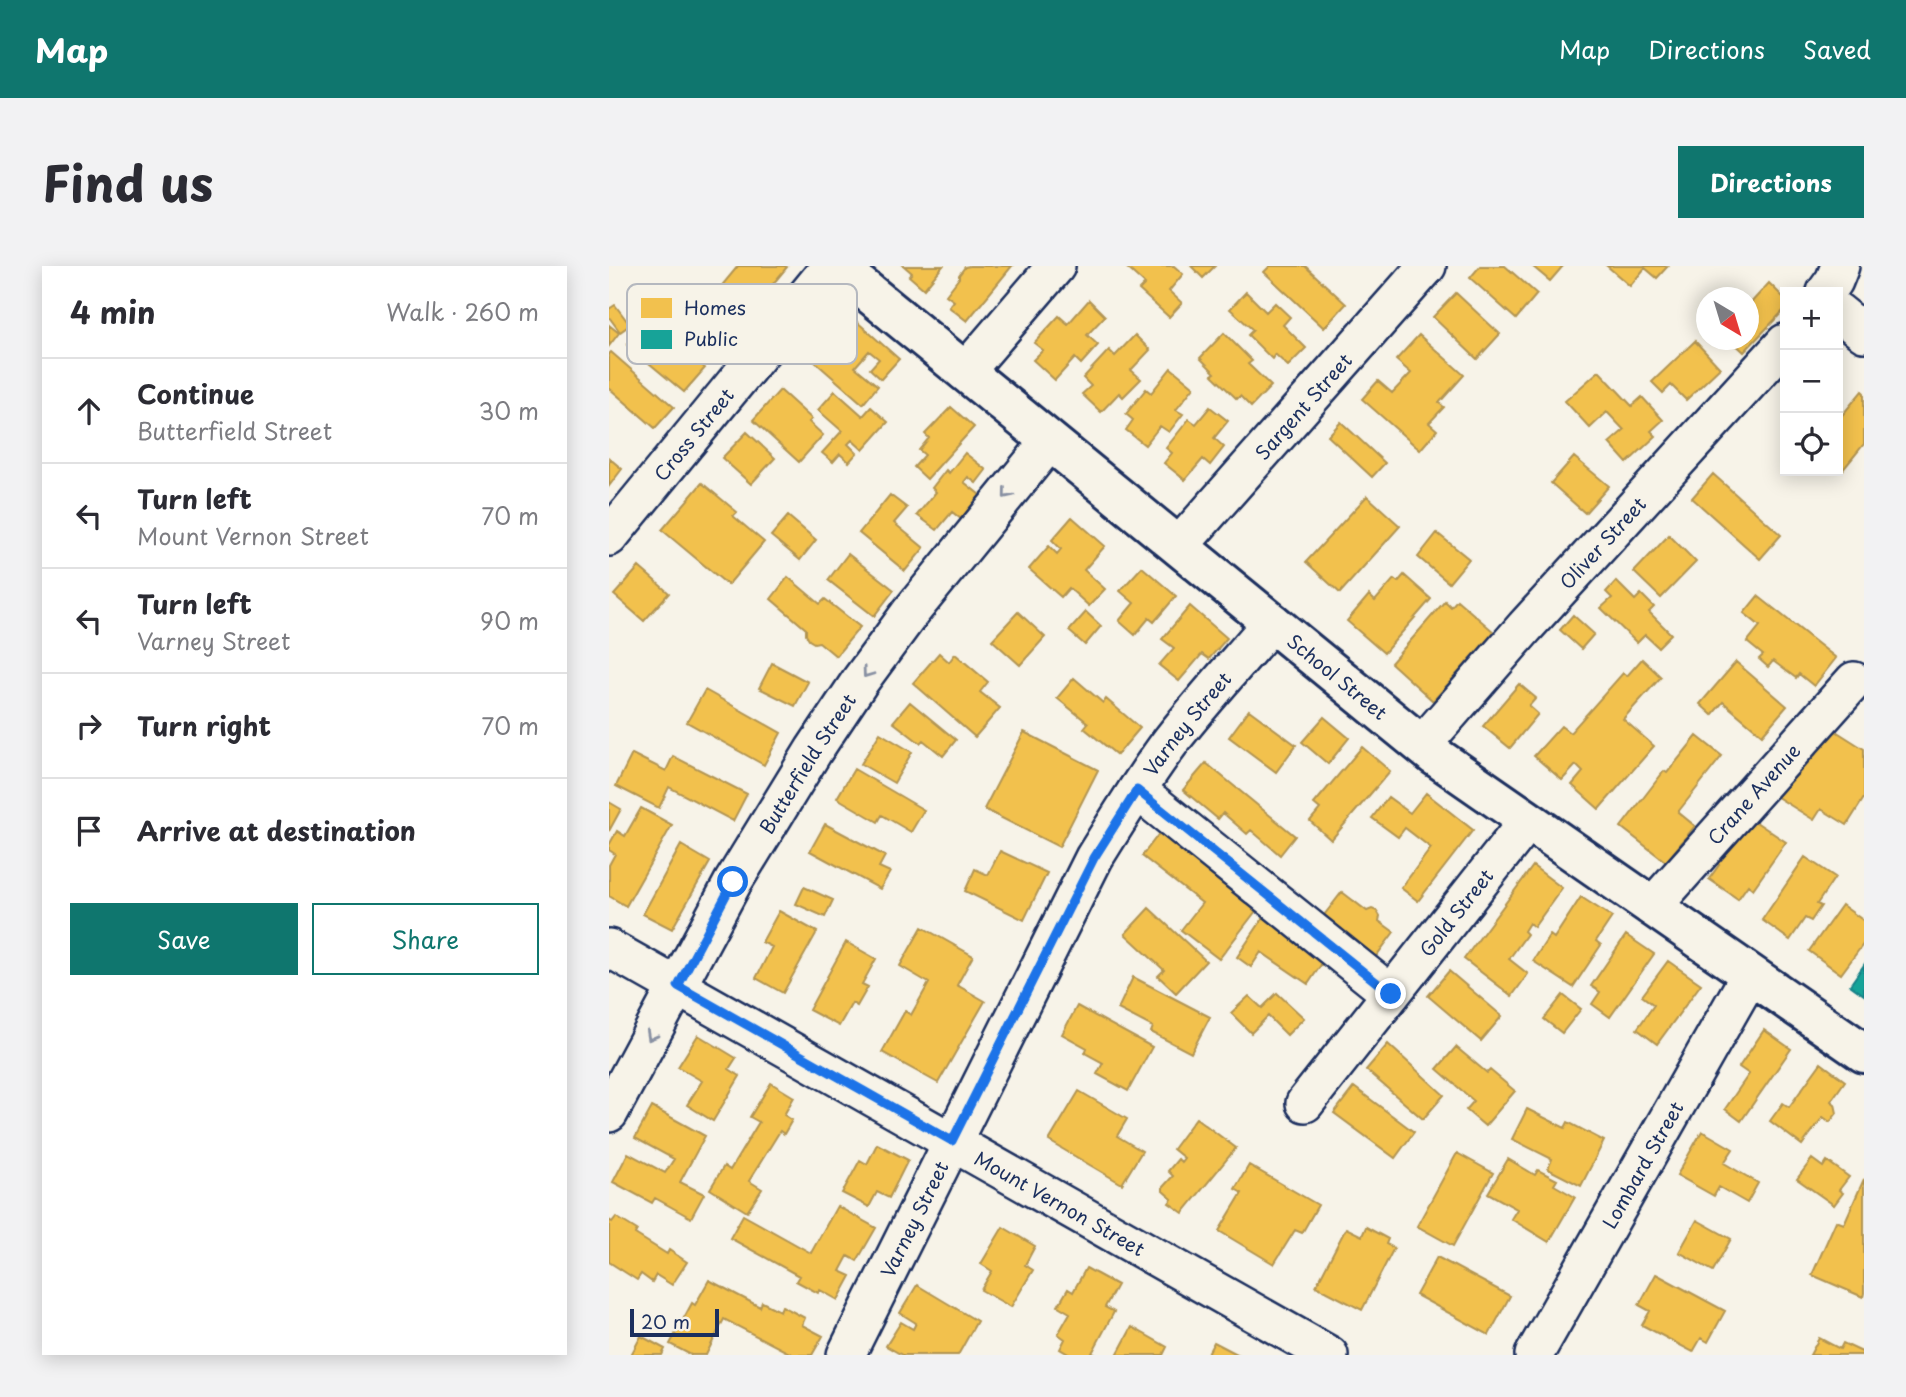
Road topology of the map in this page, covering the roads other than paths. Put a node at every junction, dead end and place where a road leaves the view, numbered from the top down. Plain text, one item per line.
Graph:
1 (834, 266) edge
2 (1056, 266) edge
3 (1427, 266) edge
4 (1840, 266) edge
5 (819, 284) edge
6 (856, 284) edge
7 (857, 285) edge
8 (1830, 287) edge
9 (1843, 317) edge
10 (1864, 333) edge
11 (1780, 348) edge
12 (753, 364) edge
13 (965, 372) junction
14 (1050, 441) junction
15 (609, 537) edge
16 (1179, 546) junction
17 (1272, 622) junction
18 (1854, 681) dead end
19 (1422, 745) junction
20 (1137, 790) junction
21 (1528, 821) junction
22 (1652, 907) junction
23 (609, 948) edge
24 (1750, 975) junction
25 (678, 986) junction
26 (1391, 994) junction
27 (1864, 1054) edge
28 (1305, 1102) dead end
29 (609, 1113) edge
30 (952, 1141) junction
31 (846, 1355) edge
32 (1329, 1355) edge
33 (1534, 1355) edge

1 - 5 street, Cross Street
1 - 6 main road, School Street
2 - 13 street
3 - 16 street, Sargent Street
4 - 8 street
7 - 13 main road, School Street
9 - 10 street
11 - 19 street, Oliver Street
12 - 15 street, Cross Street
13 - 14 main road, School Street
14 - 16 main road, School Street
14 -> 25 street, Butterfield Street
16 - 17 main road, School Street
17 - 19 main road, School Street
17 - 20 street, Varney Street
18 - 22 street, Crane Avenue
19 - 21 main road, School Street
20 - 26 street
20 - 30 street, Varney Street
21 - 22 main road, School Street
21 - 26 street, Gold Street
22 - 24 main road, School Street
23 - 25 street, Mount Vernon Street
24 - 27 main road, School Street
24 - 33 street, Lombard Street
25 -> 29 street, Butterfield Street
25 - 30 street, Mount Vernon Street
26 - 28 street, Gold Street
30 - 31 street, Varney Street
30 - 32 street, Mount Vernon Street

